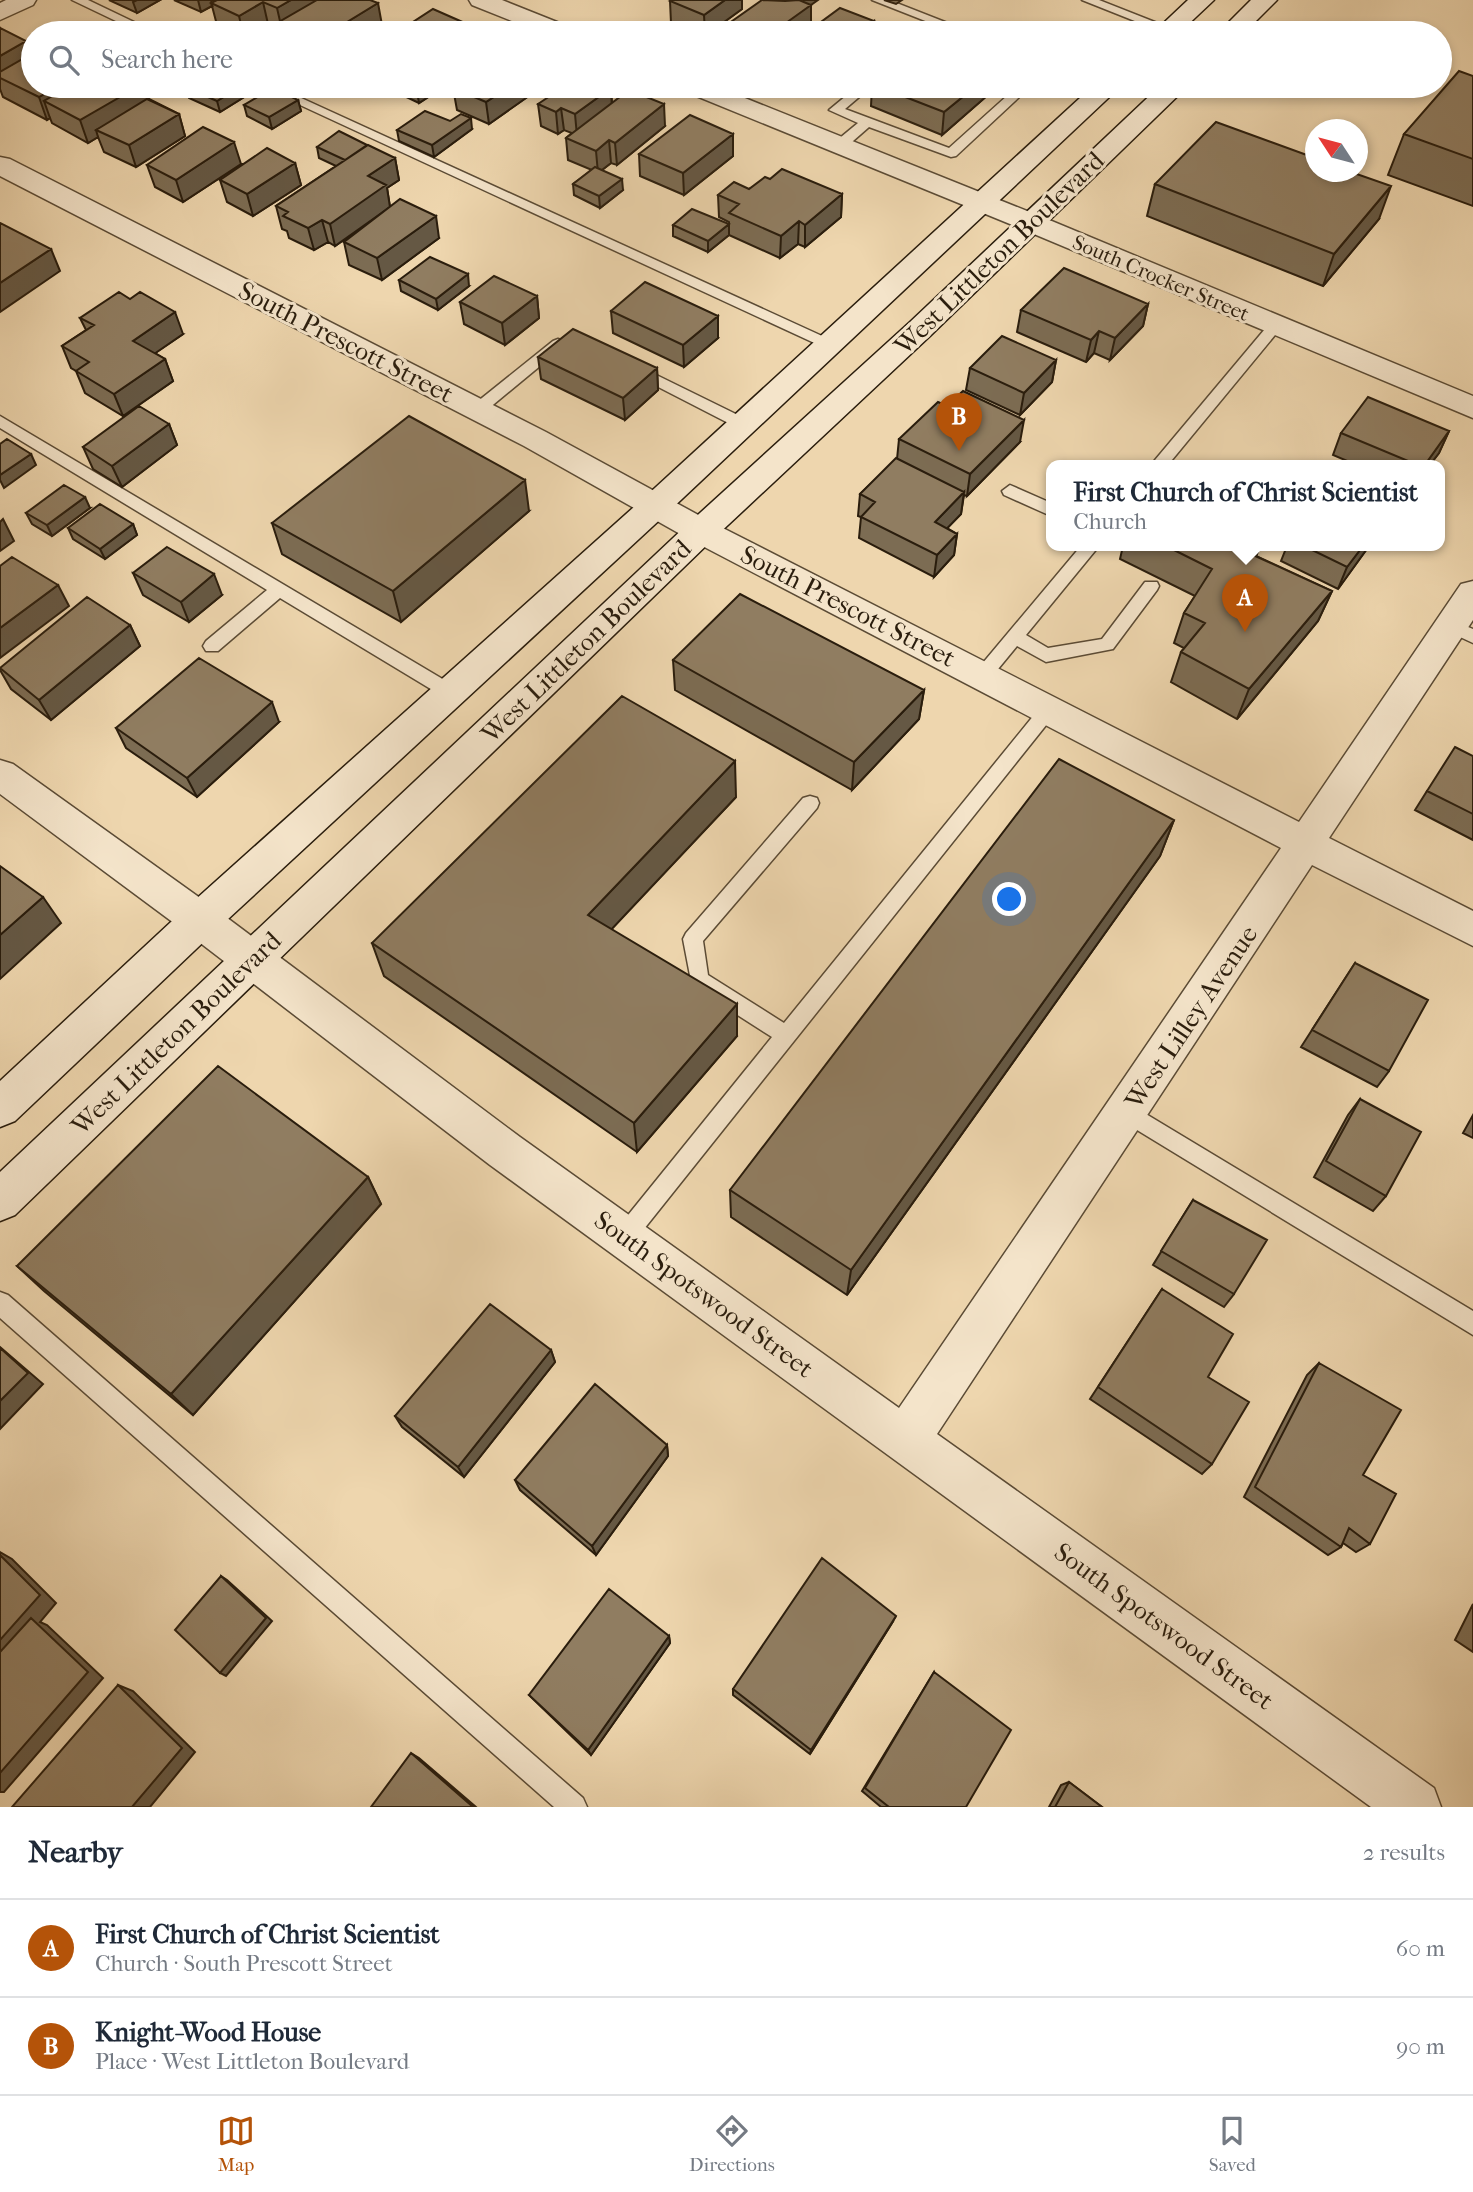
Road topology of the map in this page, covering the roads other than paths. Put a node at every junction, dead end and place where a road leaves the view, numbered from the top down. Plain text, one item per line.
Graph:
1 (24, 0) edge
2 (78, 0) edge
3 (481, 0) edge
4 (878, 0) edge
5 (1088, 0) edge
6 (1202, 0) edge
7 (1265, 0) edge
8 (0, 13) edge
9 (124, 21) edge
10 (533, 21) edge
11 (935, 21) edge
12 (1140, 21) edge
13 (1179, 21) edge
14 (1243, 21) edge
15 (291, 98) edge
16 (723, 98) edge
17 (851, 98) edge
18 (1012, 98) edge
19 (1094, 98) edge
20 (1162, 98) edge
21 (867, 122) junction
22 (840, 145) junction
23 (0, 165) edge
24 (981, 202) junction
25 (1032, 223) junction
26 (1275, 326) junction
27 (568, 335) edge
28 (828, 344) junction
29 (628, 365) edge
30 (1473, 408) edge
31 (477, 410) junction
32 (0, 421) edge
33 (743, 424) junction
34 (1163, 460) edge
35 (1010, 491) dead end
36 (654, 506) junction
37 (1046, 508) edge
38 (701, 531) junction
39 (1087, 551) edge
40 (1151, 586) dead end
41 (279, 589) junction
42 (1473, 593) edge
43 (1462, 631) edge
44 (1015, 637) junction
45 (212, 646) dead end
46 (982, 675) junction
47 (450, 692) junction
48 (1049, 709) junction
49 (0, 774) edge
50 (810, 803) dead end
51 (1308, 842) junction
52 (200, 920) junction
53 (1473, 930) edge
54 (251, 961) junction
55 (786, 1035) junction
56 (0, 1108) edge
57 (1126, 1112) junction
58 (0, 1201) edge
59 (624, 1237) junction
60 (0, 1303) edge
61 (1473, 1324) edge
62 (906, 1439) junction
63 (574, 1807) edge
64 (1415, 1807) edge

1 - 8 street
2 - 9 lane
3 - 10 street
4 - 11 lane
5 - 12 lane
6 - 13 street
7 - 14 street
15 - 28 lane
16 - 22 street, South Crocker Street
17 - 21 lane
18 - 21 lane
19 - 24 street, West Littleton Boulevard
20 - 25 street, West Littleton Boulevard
21 - 22 lane
22 - 24 street, South Crocker Street
23 - 31 street, South Prescott Street
24 - 25 street, South Crocker Street
24 - 28 street, West Littleton Boulevard
25 - 26 street, South Crocker Street
25 - 38 street, West Littleton Boulevard
26 - 30 street, South Crocker Street
26 - 34 lane
27 - 31 lane
28 - 33 street, West Littleton Boulevard
29 - 33 lane
31 - 36 street, South Prescott Street
32 - 41 lane
33 - 36 street, West Littleton Boulevard
35 - 37 lane
36 - 38 street, South Prescott Street
36 - 47 street, West Littleton Boulevard
38 - 46 street, South Prescott Street
38 - 54 street, West Littleton Boulevard
39 - 44 lane
40 - 44 lane
41 - 45 lane
41 - 47 lane
42 - 43 street, West Lilley Avenue
43 - 51 street, West Lilley Avenue
44 - 46 lane
46 - 48 street, South Prescott Street
47 - 52 street, West Littleton Boulevard
48 - 51 street, South Prescott Street
48 - 55 lane
49 - 52 street, South Spotswood Street
50 - 55 lane
51 - 53 street, South Prescott Street
51 - 57 street, West Lilley Avenue
52 - 54 street, South Spotswood Street
52 - 56 street, West Littleton Boulevard
54 - 58 street, West Littleton Boulevard
54 - 59 street, South Spotswood Street
55 - 59 lane
57 - 61 lane
57 - 62 street, West Lilley Avenue
59 - 62 street, South Spotswood Street
60 - 63 lane
62 - 64 street, South Spotswood Street

